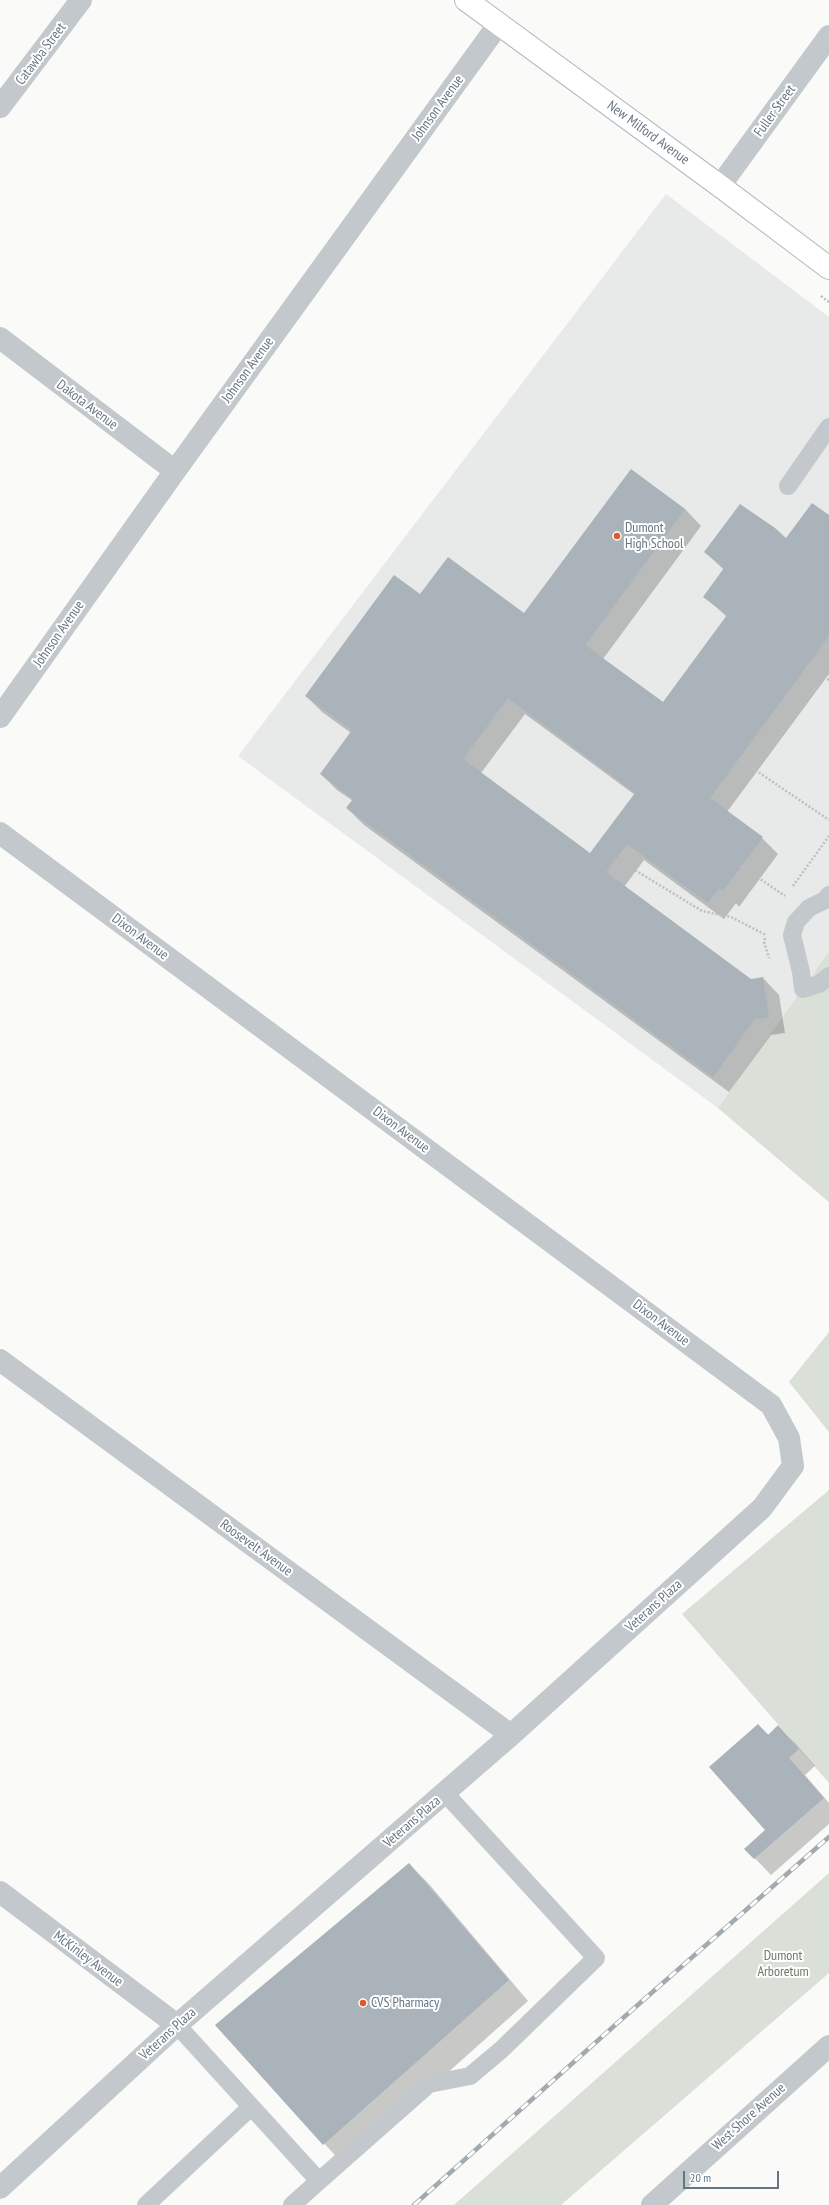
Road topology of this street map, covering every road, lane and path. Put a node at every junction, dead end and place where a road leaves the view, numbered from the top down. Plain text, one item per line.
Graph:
1 (81, 0) edge
2 (466, 0) edge
3 (498, 25) junction
4 (829, 36) edge
5 (0, 107) edge
6 (720, 186) junction
7 (829, 268) edge
8 (0, 338) edge
9 (829, 427) edge
10 (175, 471) junction
11 (788, 486) dead end
12 (807, 666) dead end
13 (823, 677) junction
14 (829, 680) edge
15 (0, 717) edge
16 (739, 759) dead end
17 (754, 770) junction
18 (829, 820) edge
19 (0, 833) edge
20 (634, 849) dead end
21 (625, 864) junction
22 (741, 866) dead end
23 (615, 879) dead end
24 (786, 897) dead end
25 (828, 901) edge
26 (766, 935) dead end
27 (829, 976) edge
28 (0, 1360) edge
29 (789, 1438) joint
30 (511, 1735) junction
31 (445, 1793) junction
32 (0, 1892) edge
33 (177, 2026) junction
34 (829, 2046) edge
35 (251, 2107) junction
36 (319, 2181) junction
37 (0, 2188) edge
38 (146, 2205) edge
39 (292, 2205) edge
40 (652, 2205) edge

1 - 5 street, Catawba Street
2 - 3 street, New Milford Avenue
3 - 6 street, New Milford Avenue
3 - 10 street, Johnson Avenue
4 - 6 street, Fuller Street
6 - 7 street, New Milford Avenue
8 - 10 street, Dakota Avenue
9 - 11 lane
10 - 15 street, Johnson Avenue
12 - 13 path
13 - 14 path
13 - 17 path
16 - 17 path
17 - 18 path
19 - 29 street, Dixon Avenue
20 - 21 path
21 - 23 path
21 - 26 path
22 - 24 path
25 - 27 lane
28 - 30 street, Roosevelt Avenue
29 - 30 street, Veterans Plaza
30 - 31 street, Veterans Plaza
31 - 33 street, Veterans Plaza
31 - 36 lane
32 - 33 street, McKinley Avenue
33 - 35 lane
33 - 37 street, Veterans Plaza
34 - 40 street, West Shore Avenue
35 - 36 lane
35 - 38 lane
36 - 39 lane

